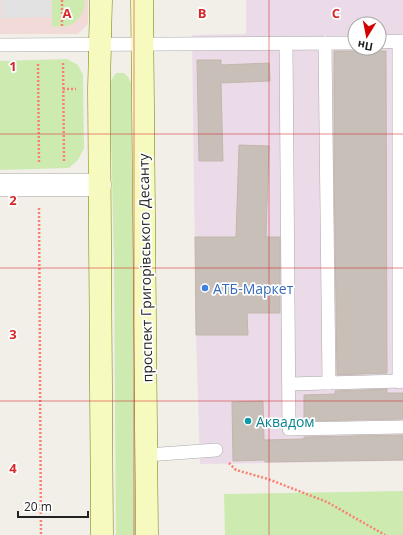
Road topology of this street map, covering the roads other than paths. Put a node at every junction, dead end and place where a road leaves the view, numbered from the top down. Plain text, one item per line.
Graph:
1 (101, 0) edge
2 (142, 0) edge
3 (347, 42) edge
4 (387, 42) edge
5 (401, 42) edge
6 (325, 43) junction
7 (100, 44) junction
8 (286, 44) junction
9 (0, 45) edge
10 (142, 45) junction
11 (0, 185) edge
12 (100, 185) junction
13 (401, 381) edge
14 (329, 383) junction
15 (289, 384) junction
16 (403, 427) edge
17 (216, 450) road end
18 (147, 455) junction
19 (102, 535) edge
20 (147, 535) edge

1 - 7 street
2 - 10 street, проспект Григорівського Десанту
3 - 6 lane
4 - 5 lane
5 - 13 lane
6 - 8 lane
6 - 14 lane
7 - 9 lane
7 - 10 lane
7 - 12 street
8 - 10 lane
8 - 15 lane
10 - 18 street, проспект Григорівського Десанту
11 - 12 street
12 - 19 street
13 - 14 lane
14 - 15 lane
15 - 16 lane
17 - 18 lane
18 - 20 street, проспект Григорівського Десанту

